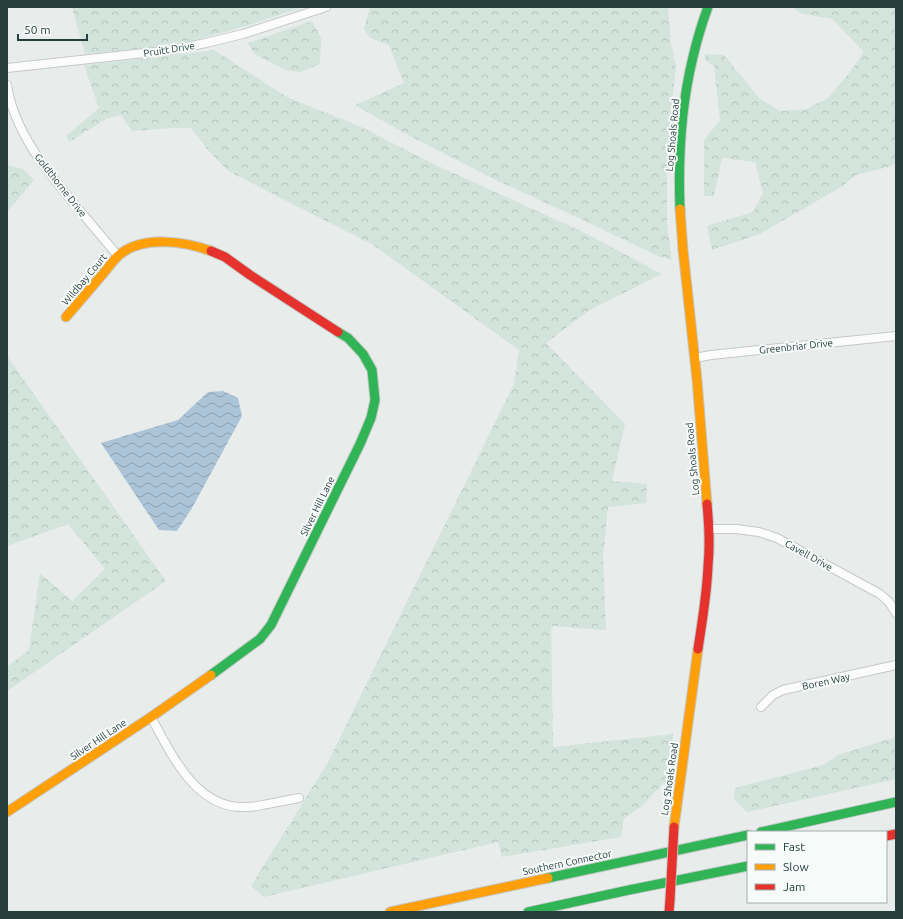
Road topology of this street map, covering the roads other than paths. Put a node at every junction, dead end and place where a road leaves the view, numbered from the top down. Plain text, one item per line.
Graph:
1 (326, 7) edge
2 (708, 7) edge
3 (7, 68) edge
4 (7, 85) edge
5 (118, 256) junction
6 (66, 317) dead end
7 (896, 336) edge
8 (695, 358) junction
9 (708, 529) junction
10 (896, 613) edge
11 (896, 665) edge
12 (761, 707) dead end
13 (150, 717) junction
14 (299, 798) dead end
15 (896, 802) edge
16 (7, 812) edge
17 (766, 831) edge
18 (747, 835) edge
19 (747, 866) edge
20 (390, 912) edge
21 (528, 912) edge
22 (669, 912) edge

1 - 3 street, Pruitt Drive
2 - 8 main road, Log Shoals Road
4 - 5 street, Goldthorne Drive
5 - 6 main road, Wildbay Court
5 - 13 main road, Silver Hill Lane
7 - 8 street, Greenbriar Drive
8 - 9 main road, Log Shoals Road
9 - 10 street, Cavell Drive
9 - 22 main road, Log Shoals Road, bridge
11 - 12 street, Boren Way
13 - 14 street
13 - 16 main road, Silver Hill Lane
15 - 17 main road
18 - 20 main road, Southern Connector
19 - 21 main road

